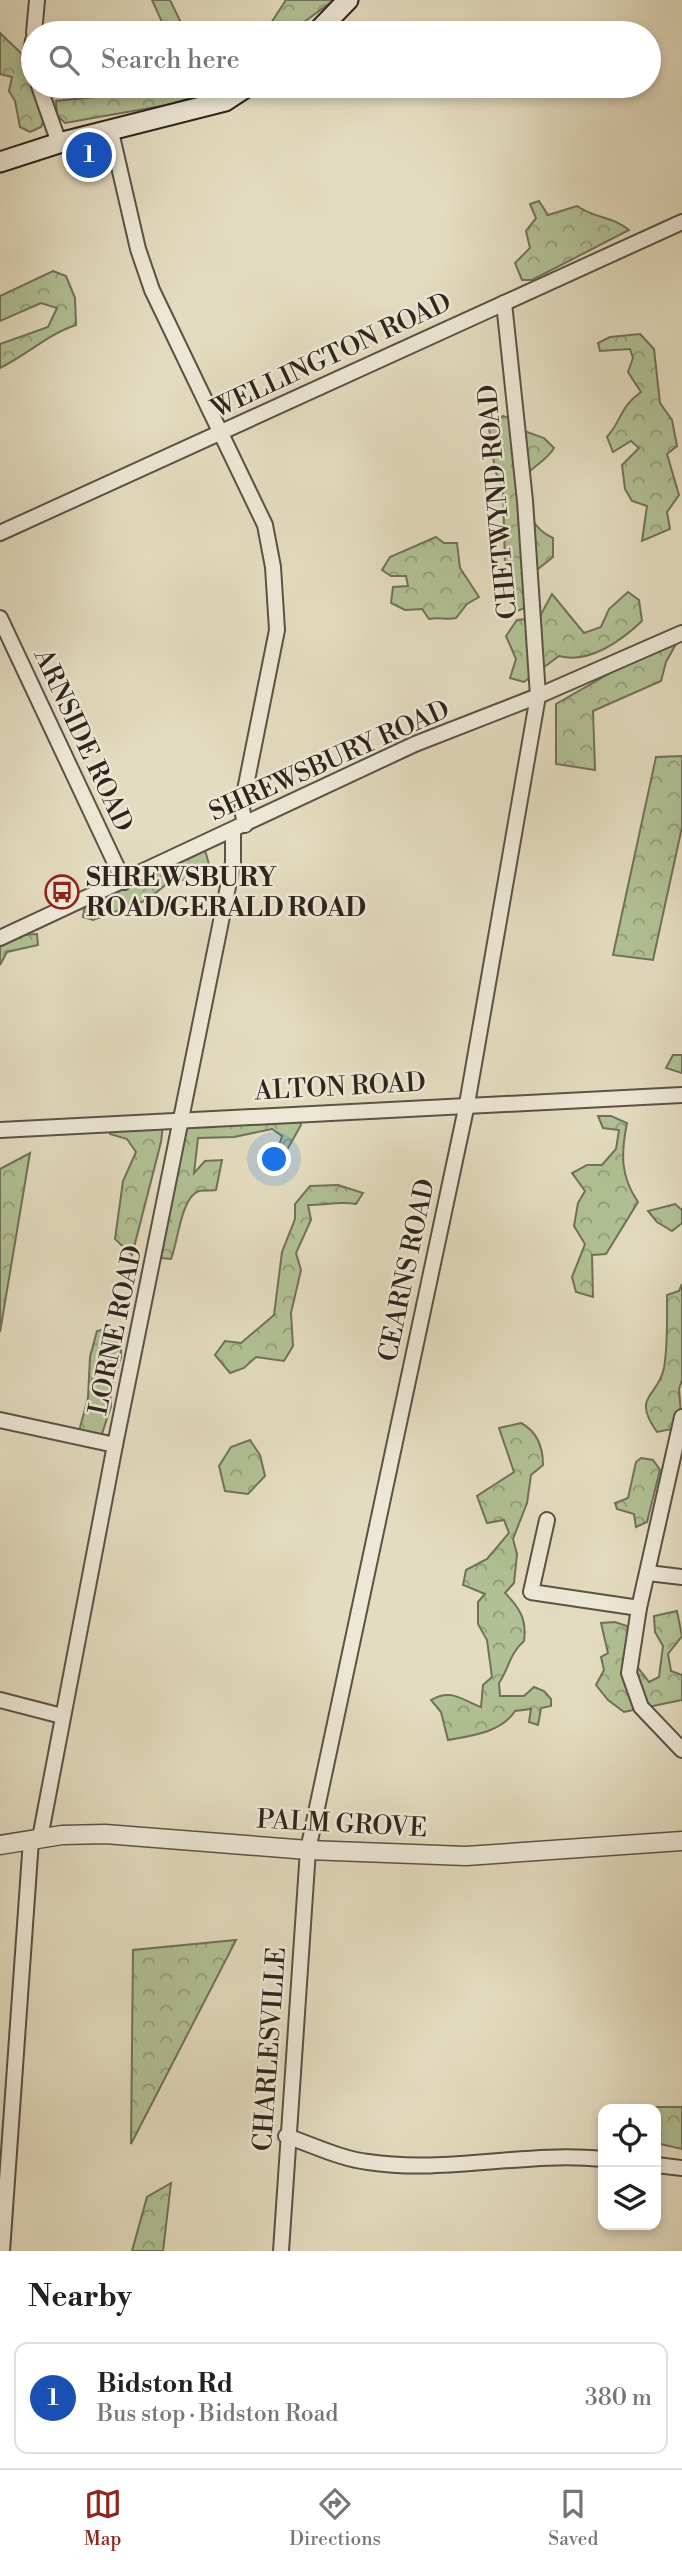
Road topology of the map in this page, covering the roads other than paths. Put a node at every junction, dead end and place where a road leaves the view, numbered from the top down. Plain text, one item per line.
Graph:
1 (37, 0) edge
2 (348, 0) edge
3 (35, 21) edge
4 (328, 21) edge
5 (43, 98) edge
6 (230, 98) edge
7 (110, 132) junction
8 (59, 143) junction
9 (0, 162) edge
10 (682, 222) edge
11 (504, 303) junction
12 (222, 432) junction
13 (0, 533) edge
14 (0, 618) edge
15 (682, 634) edge
16 (538, 696) junction
17 (239, 828) junction
18 (124, 881) junction
19 (0, 938) edge
20 (682, 1095) edge
21 (467, 1104) junction
22 (184, 1118) junction
23 (0, 1130) edge
24 (682, 1417) edge
25 (0, 1420) edge
26 (115, 1445) junction
27 (547, 1520) dead end
28 (648, 1573) junction
29 (682, 1577) edge
30 (639, 1608) junction
31 (0, 1700) edge
32 (62, 1716) junction
33 (682, 1750) edge
34 (36, 1839) junction
35 (682, 1841) edge
36 (0, 1845) edge
37 (308, 1850) junction
38 (286, 2136) junction
39 (5, 2152) edge
40 (598, 2158) edge
41 (661, 2166) edge
42 (682, 2168) edge
43 (2, 2251) edge
44 (281, 2251) edge

1 - 3 street
2 - 4 main road
5 - 8 street
6 - 7 main road
7 - 8 main road
7 - 12 street, LORNE ROAD
8 - 9 main road
10 - 11 street, WELLINGTON ROAD
11 - 12 street, WELLINGTON ROAD
11 - 16 street, CHETWYND ROAD
12 - 13 street, WELLINGTON ROAD
12 - 17 street, LORNE ROAD
14 - 18 street, ARNSIDE ROAD
15 - 16 street, SHREWSBURY ROAD
16 - 17 street, SHREWSBURY ROAD
16 - 21 street, CEARNS ROAD
17 - 18 street, SHREWSBURY ROAD
17 - 22 street, LORNE ROAD
18 - 19 street, SHREWSBURY ROAD
20 - 21 street, ALTON ROAD
21 - 22 street, ALTON ROAD
21 - 37 street, CEARNS ROAD
22 - 23 street, ALTON ROAD
22 - 26 street, LORNE ROAD
24 - 28 street
25 - 26 street
26 - 32 street, LORNE ROAD
27 - 30 street
28 - 29 street
28 - 30 street
30 - 33 street
31 - 32 street
32 - 34 street, LORNE ROAD
34 - 36 street, PALM GROVE
34 - 37 street, PALM GROVE
34 - 39 street, LORNE ROAD
35 - 37 street, PALM GROVE
37 - 38 street, CHARLESVILLE
38 - 40 street
38 - 44 street, CHARLESVILLE
39 - 43 street, LORNE ROAD
41 - 42 street

